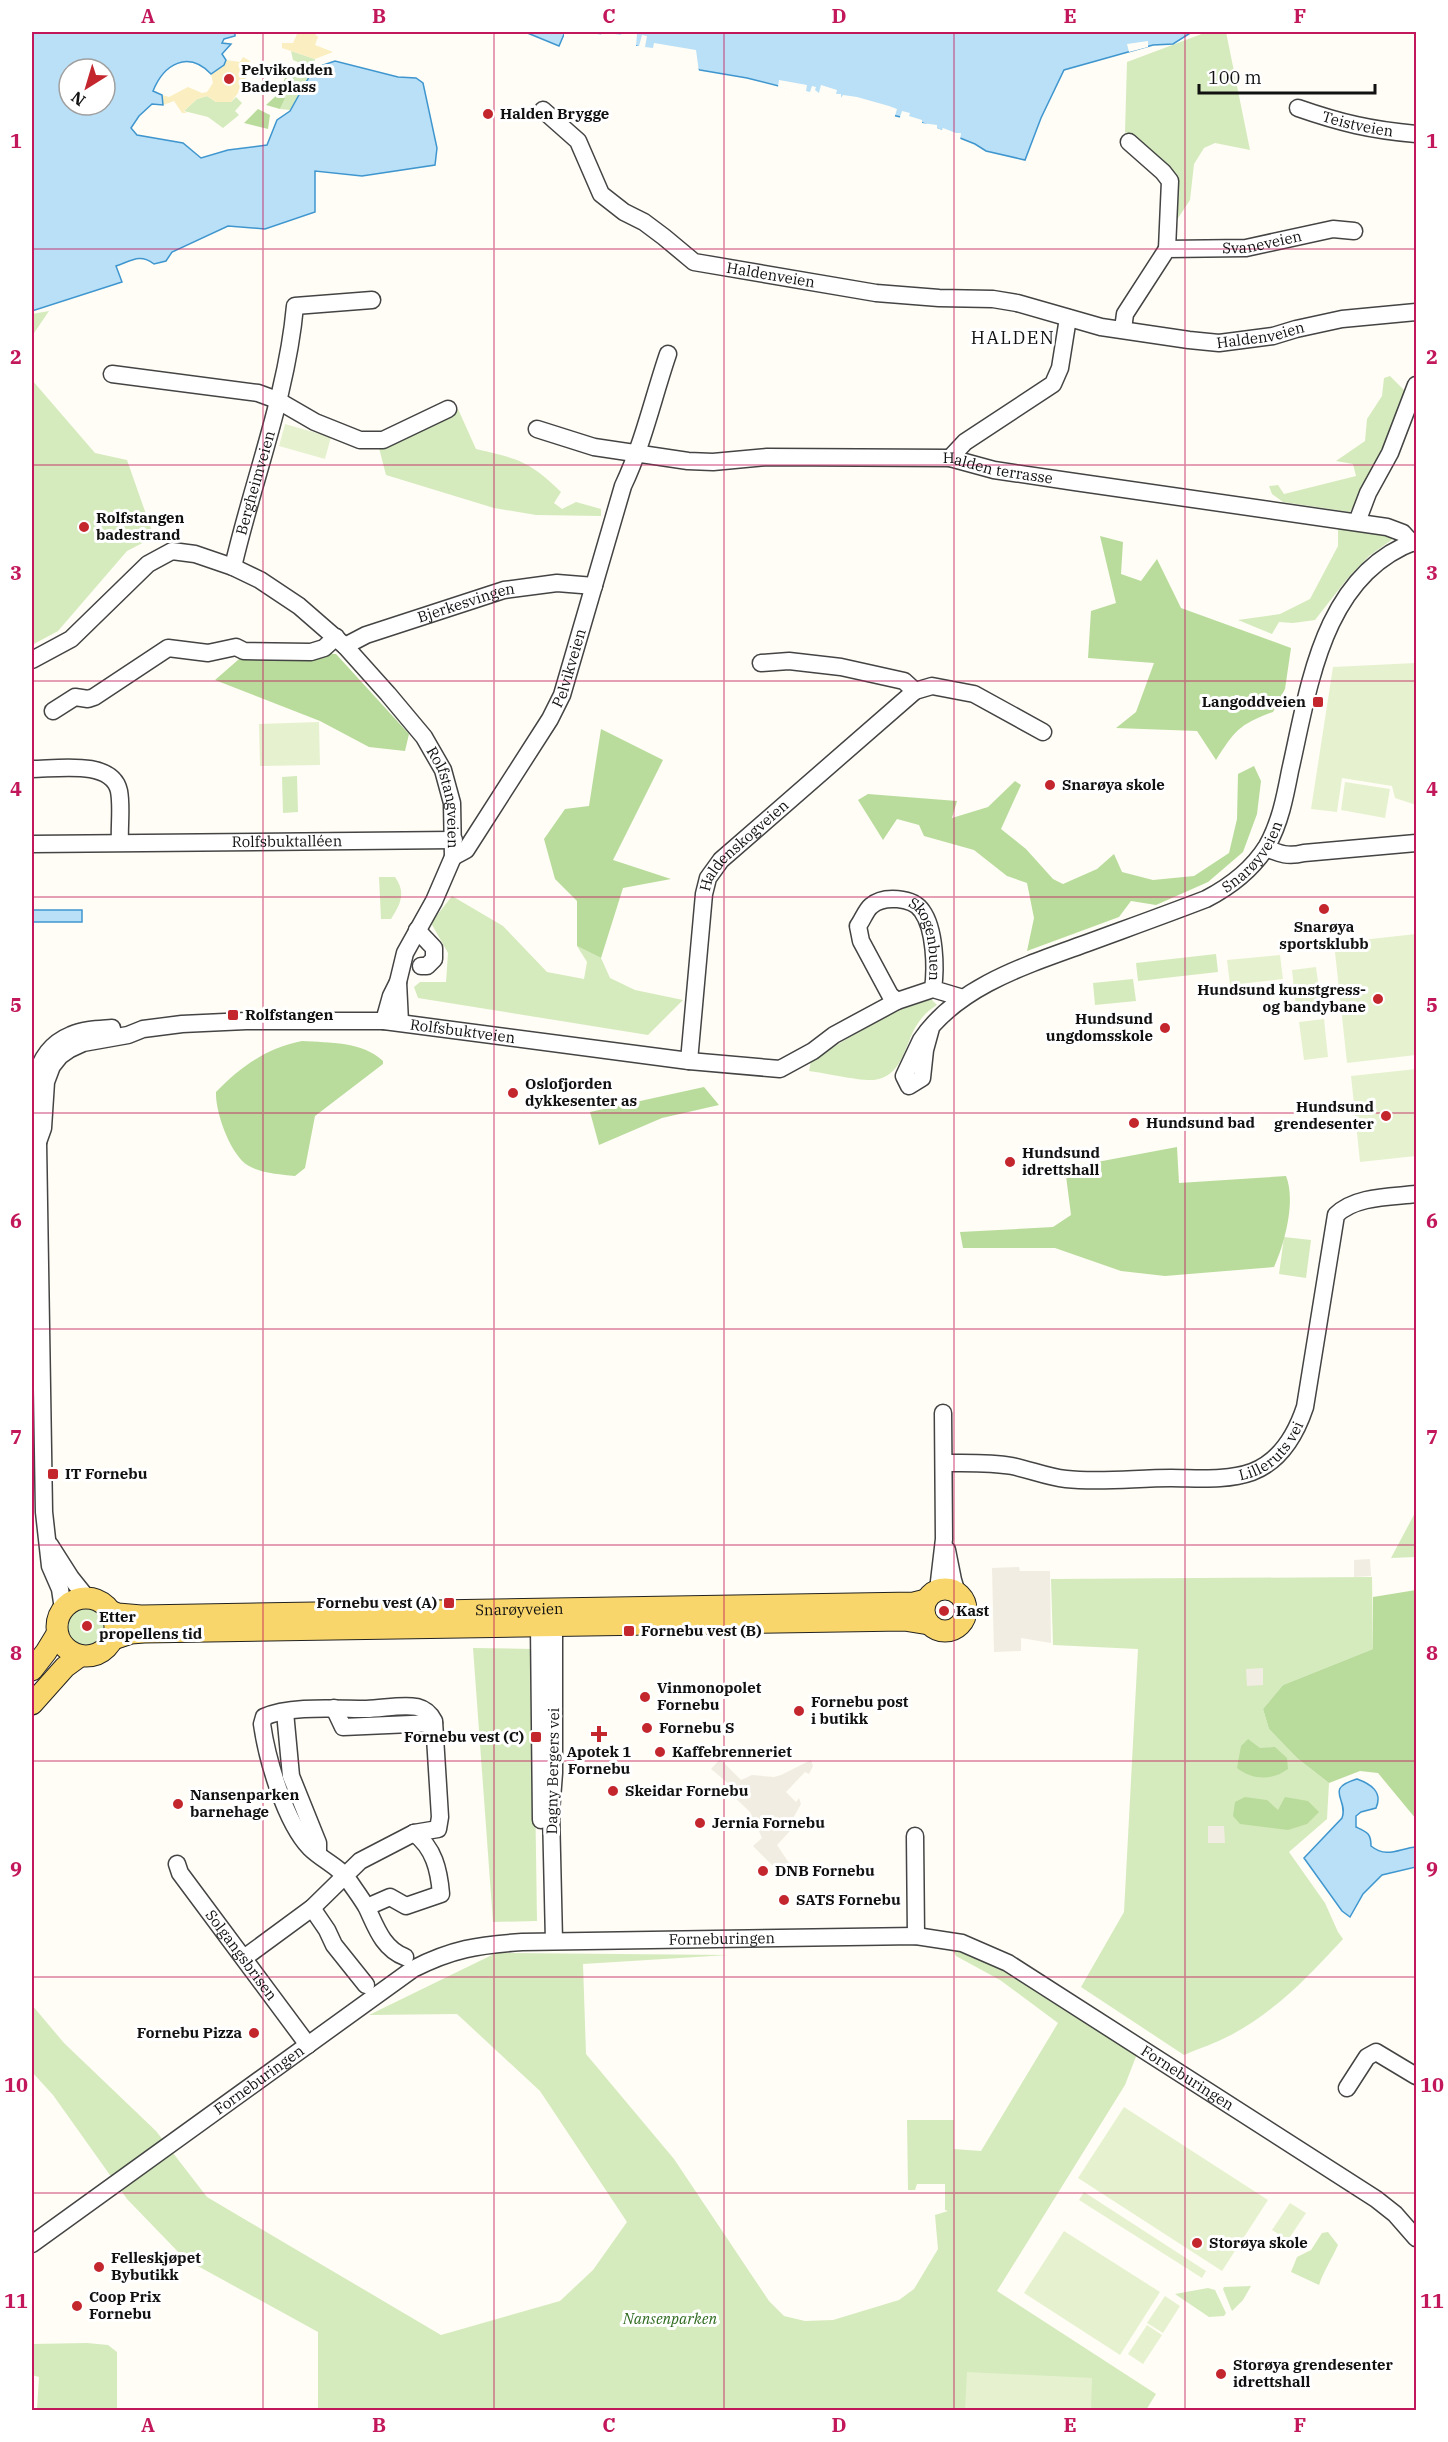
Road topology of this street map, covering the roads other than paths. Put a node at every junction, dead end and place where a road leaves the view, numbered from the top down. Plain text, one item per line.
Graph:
1 (1298, 108) dead end
2 (543, 110) dead end
3 (1416, 134) edge
4 (1129, 142) dead end
5 (1354, 231) dead end
6 (1167, 249) junction
7 (372, 300) dead end
8 (1416, 312) edge
9 (1068, 318) junction
10 (1123, 328) junction
11 (668, 354) dead end
12 (112, 374) dead end
13 (1416, 385) edge
14 (277, 400) junction
15 (448, 409) dead end
16 (537, 429) dead end
17 (638, 454) junction
18 (950, 458) junction
19 (1357, 522) junction
20 (1414, 542) edge
21 (233, 567) junction
22 (594, 586) junction
23 (340, 641) junction
24 (32, 660) edge
25 (760, 663) dead end
26 (915, 691) junction
27 (53, 711) dead end
28 (1043, 732) dead end
29 (32, 769) edge
30 (120, 842) junction
31 (1269, 843) junction
32 (1416, 843) edge
33 (32, 844) edge
34 (454, 848) junction
35 (417, 930) junction
36 (421, 966) dead end
37 (933, 989) junction
38 (963, 998) junction
39 (897, 1001) junction
40 (392, 1022) junction
41 (689, 1061) junction
42 (915, 1069) dead end
43 (1416, 1194) edge
44 (35, 1244) edge
45 (943, 1413) dead end
46 (944, 1463) junction
47 (49, 1545) junction
48 (941, 1594) junction
49 (87, 1598) junction
50 (63, 1610) junction
51 (111, 1611) junction
52 (543, 1620) junction
53 (929, 1624) junction
54 (57, 1634) junction
55 (113, 1638) junction
56 (80, 1656) junction
57 (32, 1670) edge
58 (32, 1704) edge
59 (285, 1712) junction
60 (414, 1833) junction
61 (915, 1836) dead end
62 (318, 1853) junction
63 (177, 1864) dead end
64 (346, 1876) junction
65 (367, 1907) junction
66 (312, 1908) junction
67 (916, 1936) junction
68 (548, 1941) junction
69 (405, 1957) dead end
70 (244, 1958) junction
71 (366, 1985) dead end
72 (308, 2045) junction
73 (1416, 2076) edge
74 (1347, 2088) dead end
75 (1416, 2238) edge
76 (34, 2240) edge

1 - 3 street, Teistveien
2 - 9 street, Haldenveien
4 - 6 street
5 - 6 street, Svaneveien
6 - 10 street
7 - 14 street, Bergheimveien
8 - 10 street, Haldenveien
9 - 10 street, Haldenveien
9 - 18 street
11 - 17 street, Pelvikveien
12 - 14 street
13 - 19 street
14 - 15 street
14 - 21 street, Bergheimveien
16 - 17 street
17 - 18 street, Halden terrasse
17 - 22 street, Pelvikveien
18 - 19 street, Halden terrasse
19 - 20 street, Halden terrasse
20 - 31 street, Snarøyveien
21 - 23 street, Rolfstangveien
21 - 24 street, Rolfstangveien
22 - 23 street, Bjerkesvingen
22 - 34 street, Pelvikveien
23 - 27 street
23 - 34 street, Rolfstangveien
25 - 26 street
26 - 28 street
26 - 41 street, Haldenskogveien
29 - 30 street
30 - 33 street, Rolfsbuktalléen
30 - 34 street, Rolfsbuktalléen
31 - 32 street
31 - 38 street, Snarøyveien
34 - 35 street, Rolfstangveien
35 - 36 street
35 - 40 street, Rolfstangveien
37 - 38 street, Skogenbuen
37 - 39 street, Skogenbuen
37 - 39 street, Skogenbuen
38 - 42 street, Snarøyveien
39 - 41 street, Rolfsbuktveien
40 - 41 street, Rolfsbuktveien
40 - 44 street, Rolfsbuktveien
43 - 46 street, Lilleruts vei
44 - 47 street, Rolfsbuktveien
45 - 46 street
46 - 48 street
47 - 49 street, Rolfsbuktveien
47 - 50 street, Rolfsbuktveien
48 - 52 main road, Snarøyveien
48 - 53 main road
48 - 53 main road
49 - 50 main road
49 - 51 main road
50 - 54 main road
51 - 52 main road, Snarøyveien
51 - 55 main road
52 - 53 main road, Snarøyveien
52 - 55 main road, Snarøyveien
52 - 68 street, Dagny Bergers vei
54 - 56 main road
54 - 57 main road
55 - 56 main road
56 - 58 main road
59 - 60 street
59 - 62 street
59 - 62 street
60 - 64 street
60 - 65 street
61 - 67 street
62 - 64 street
63 - 70 street, Solgangsbrisen
64 - 65 street
64 - 66 street
65 - 69 street
66 - 70 street
66 - 71 street
67 - 68 street, Forneburingen
67 - 75 street, Forneburingen
68 - 72 street, Forneburingen
70 - 72 street, Solgangsbrisen
72 - 76 street, Forneburingen
73 - 74 street

